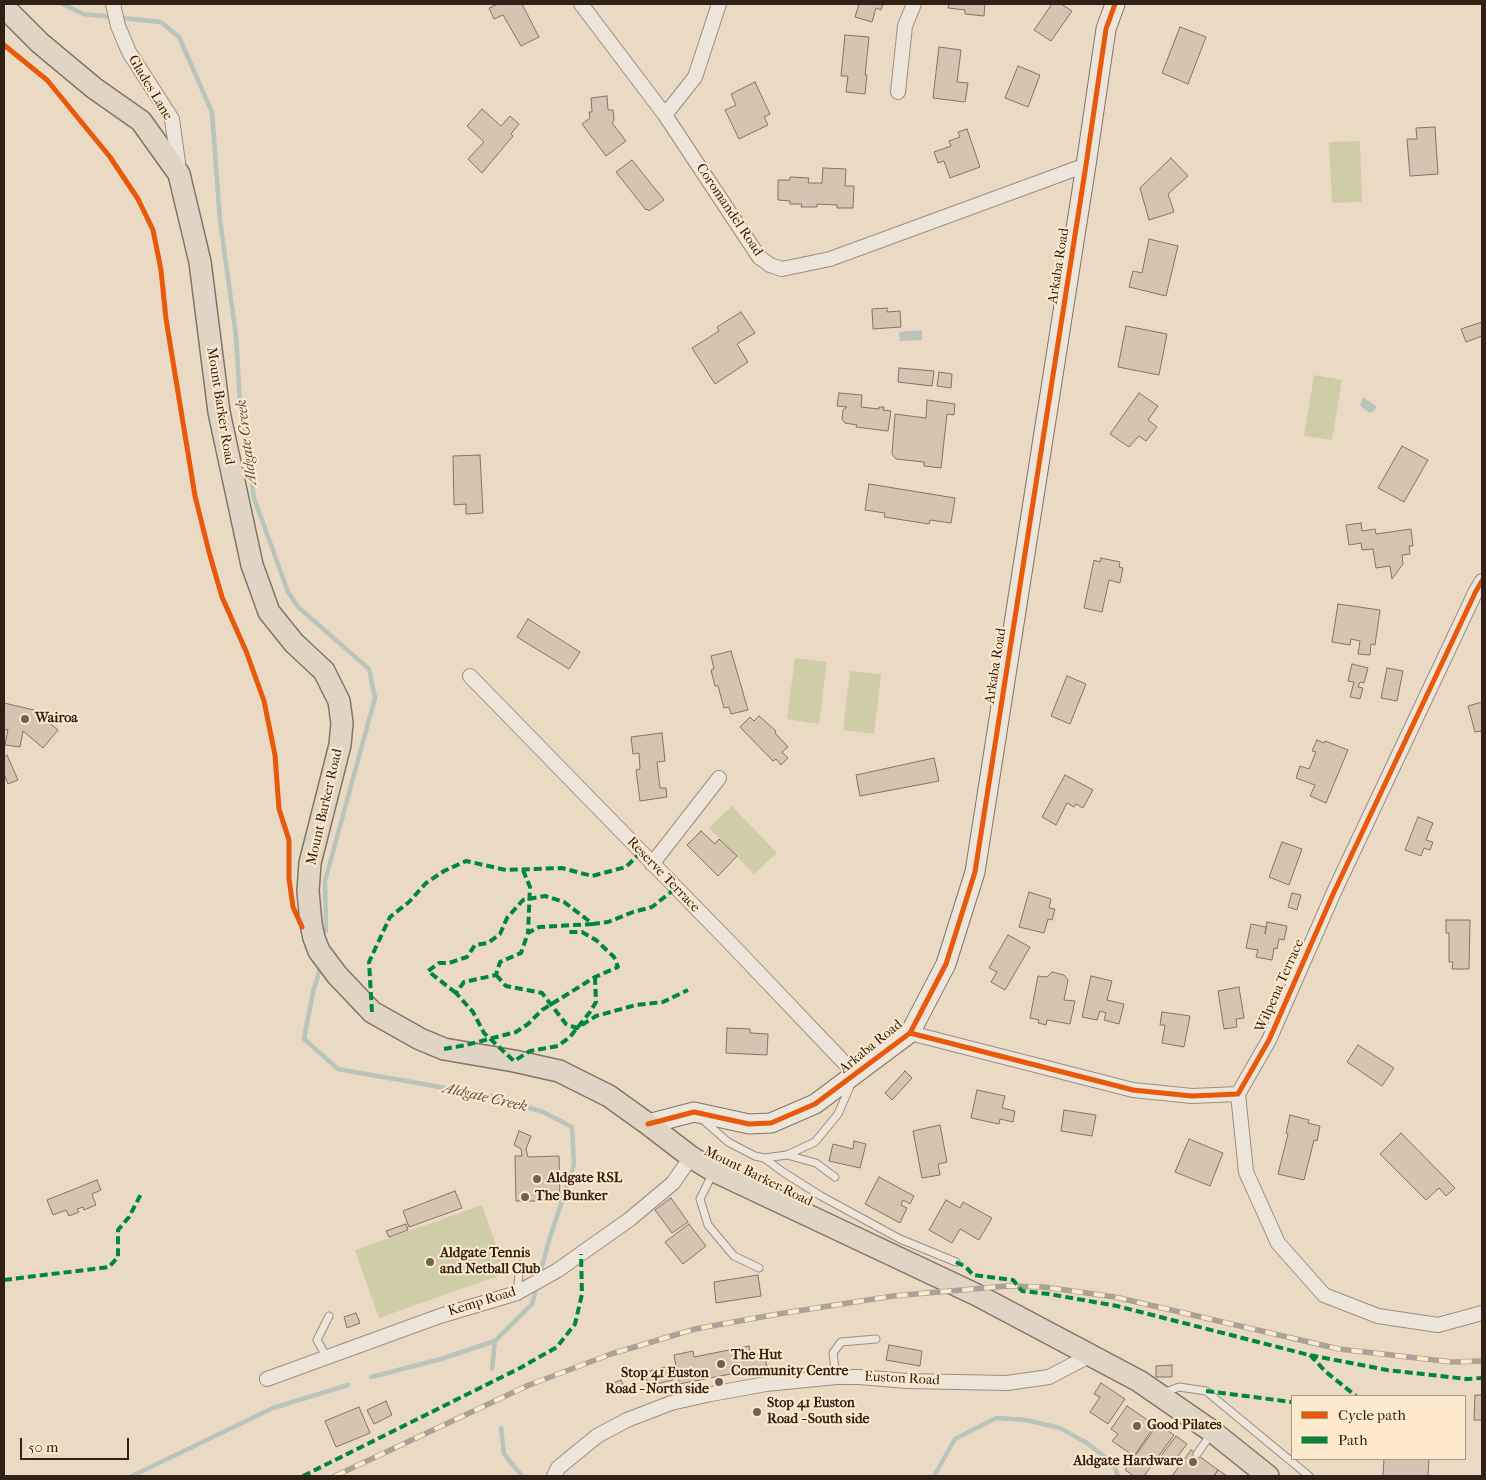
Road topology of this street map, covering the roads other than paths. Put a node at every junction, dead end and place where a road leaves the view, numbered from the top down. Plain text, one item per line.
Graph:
1 (581, 4) edge
2 (719, 4) edge
3 (914, 4) edge
4 (1116, 4) edge
5 (114, 6) edge
6 (4, 7) edge
7 (898, 92) dead end
8 (665, 115) junction
9 (1086, 165) junction
10 (179, 174) junction
11 (1482, 581) edge
12 (470, 676) dead end
13 (719, 778) dead end
14 (652, 864) junction
15 (910, 1033) junction
16 (855, 1074) junction
17 (1238, 1094) junction
18 (694, 1112) junction
19 (648, 1124) junction
20 (787, 1155) junction
21 (690, 1157) junction
22 (764, 1158) junction
23 (714, 1171) junction
24 (835, 1176) dead end
25 (956, 1262) dead end
26 (520, 1265) dead end
27 (759, 1268) dead end
28 (517, 1293) junction
29 (1482, 1313) edge
30 (329, 1316) dead end
31 (876, 1339) dead end
32 (1091, 1355) junction
33 (326, 1356) junction
34 (836, 1377) junction
35 (267, 1379) dead end
36 (1160, 1394) junction
37 (1213, 1432) junction
38 (1197, 1454) dead end
39 (556, 1472) edge
40 (1268, 1476) edge
41 (1308, 1476) edge

1 - 8 street, Coromandel Road
2 - 8 street
3 - 7 street
4 - 9 street, Arkaba Road
5 - 10 street, Glades Lane
6 - 10 main road, Mount Barker Road
8 - 9 street, Coromandel Road
9 - 15 street, Arkaba Road
10 - 19 main road, Mount Barker Road
11 - 17 street, Wilpena Terrace
12 - 14 street, Reserve Terrace
13 - 14 street
14 - 16 street, Reserve Terrace
15 - 16 street, Arkaba Road
15 - 17 street
16 - 18 street, Arkaba Road
16 - 20 lane
17 - 29 street
18 - 19 street, Arkaba Road
18 - 22 lane
19 - 21 main road, Mount Barker Road
20 - 22 lane
20 - 24 lane
21 - 23 main road, Mount Barker Road
21 - 28 street, Kemp Road
22 - 25 lane
23 - 27 lane
23 - 32 main road, Mount Barker Road
26 - 28 lane
28 - 33 street, Kemp Road
30 - 33 lane
31 - 34 lane
32 - 34 street, Euston Road
32 - 36 main road, Mount Barker Road
33 - 35 street, Kemp Road
34 - 39 street, Euston Road
36 - 37 main road, Mount Barker Road
36 - 41 lane
37 - 38 lane
37 - 40 main road, Mount Barker Road

